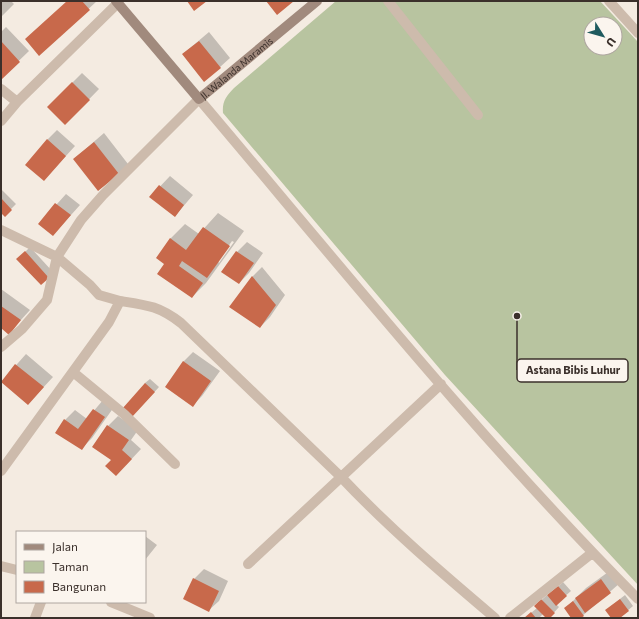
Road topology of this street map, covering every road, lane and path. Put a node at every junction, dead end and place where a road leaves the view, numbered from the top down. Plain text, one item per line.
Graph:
1 (317, 1) edge
2 (388, 1) edge
3 (609, 1) edge
4 (117, 2) edge
5 (638, 32) edge
6 (1, 88) edge
7 (199, 99) junction
8 (17, 102) junction
9 (478, 115) dead end
10 (1, 121) edge
11 (1, 230) edge
12 (57, 257) junction
13 (120, 301) junction
14 (1, 347) edge
15 (73, 372) junction
16 (441, 384) junction
17 (175, 464) dead end
18 (1, 471) edge
19 (341, 477) junction
20 (592, 553) junction
21 (248, 564) dead end
22 (1, 566) edge
23 (16, 570) edge
24 (638, 599) edge
25 (41, 603) edge
26 (113, 603) edge
27 (35, 618) edge
28 (150, 618) edge
29 (495, 618) edge
30 (510, 618) edge

1 - 7 street, Jl. Walanda Maramis
2 - 9 street
3 - 5 street
4 - 7 street, Jl. Walanda Maramis
4 - 8 street
6 - 8 street
7 - 12 street
7 - 16 street
8 - 10 street
11 - 12 street
12 - 13 street
12 - 14 street
13 - 15 street
13 - 19 street
15 - 17 street
15 - 18 street
16 - 19 street
16 - 20 street
19 - 21 street
19 - 29 street
20 - 24 street
20 - 30 street
22 - 23 street
25 - 27 street
26 - 28 street

